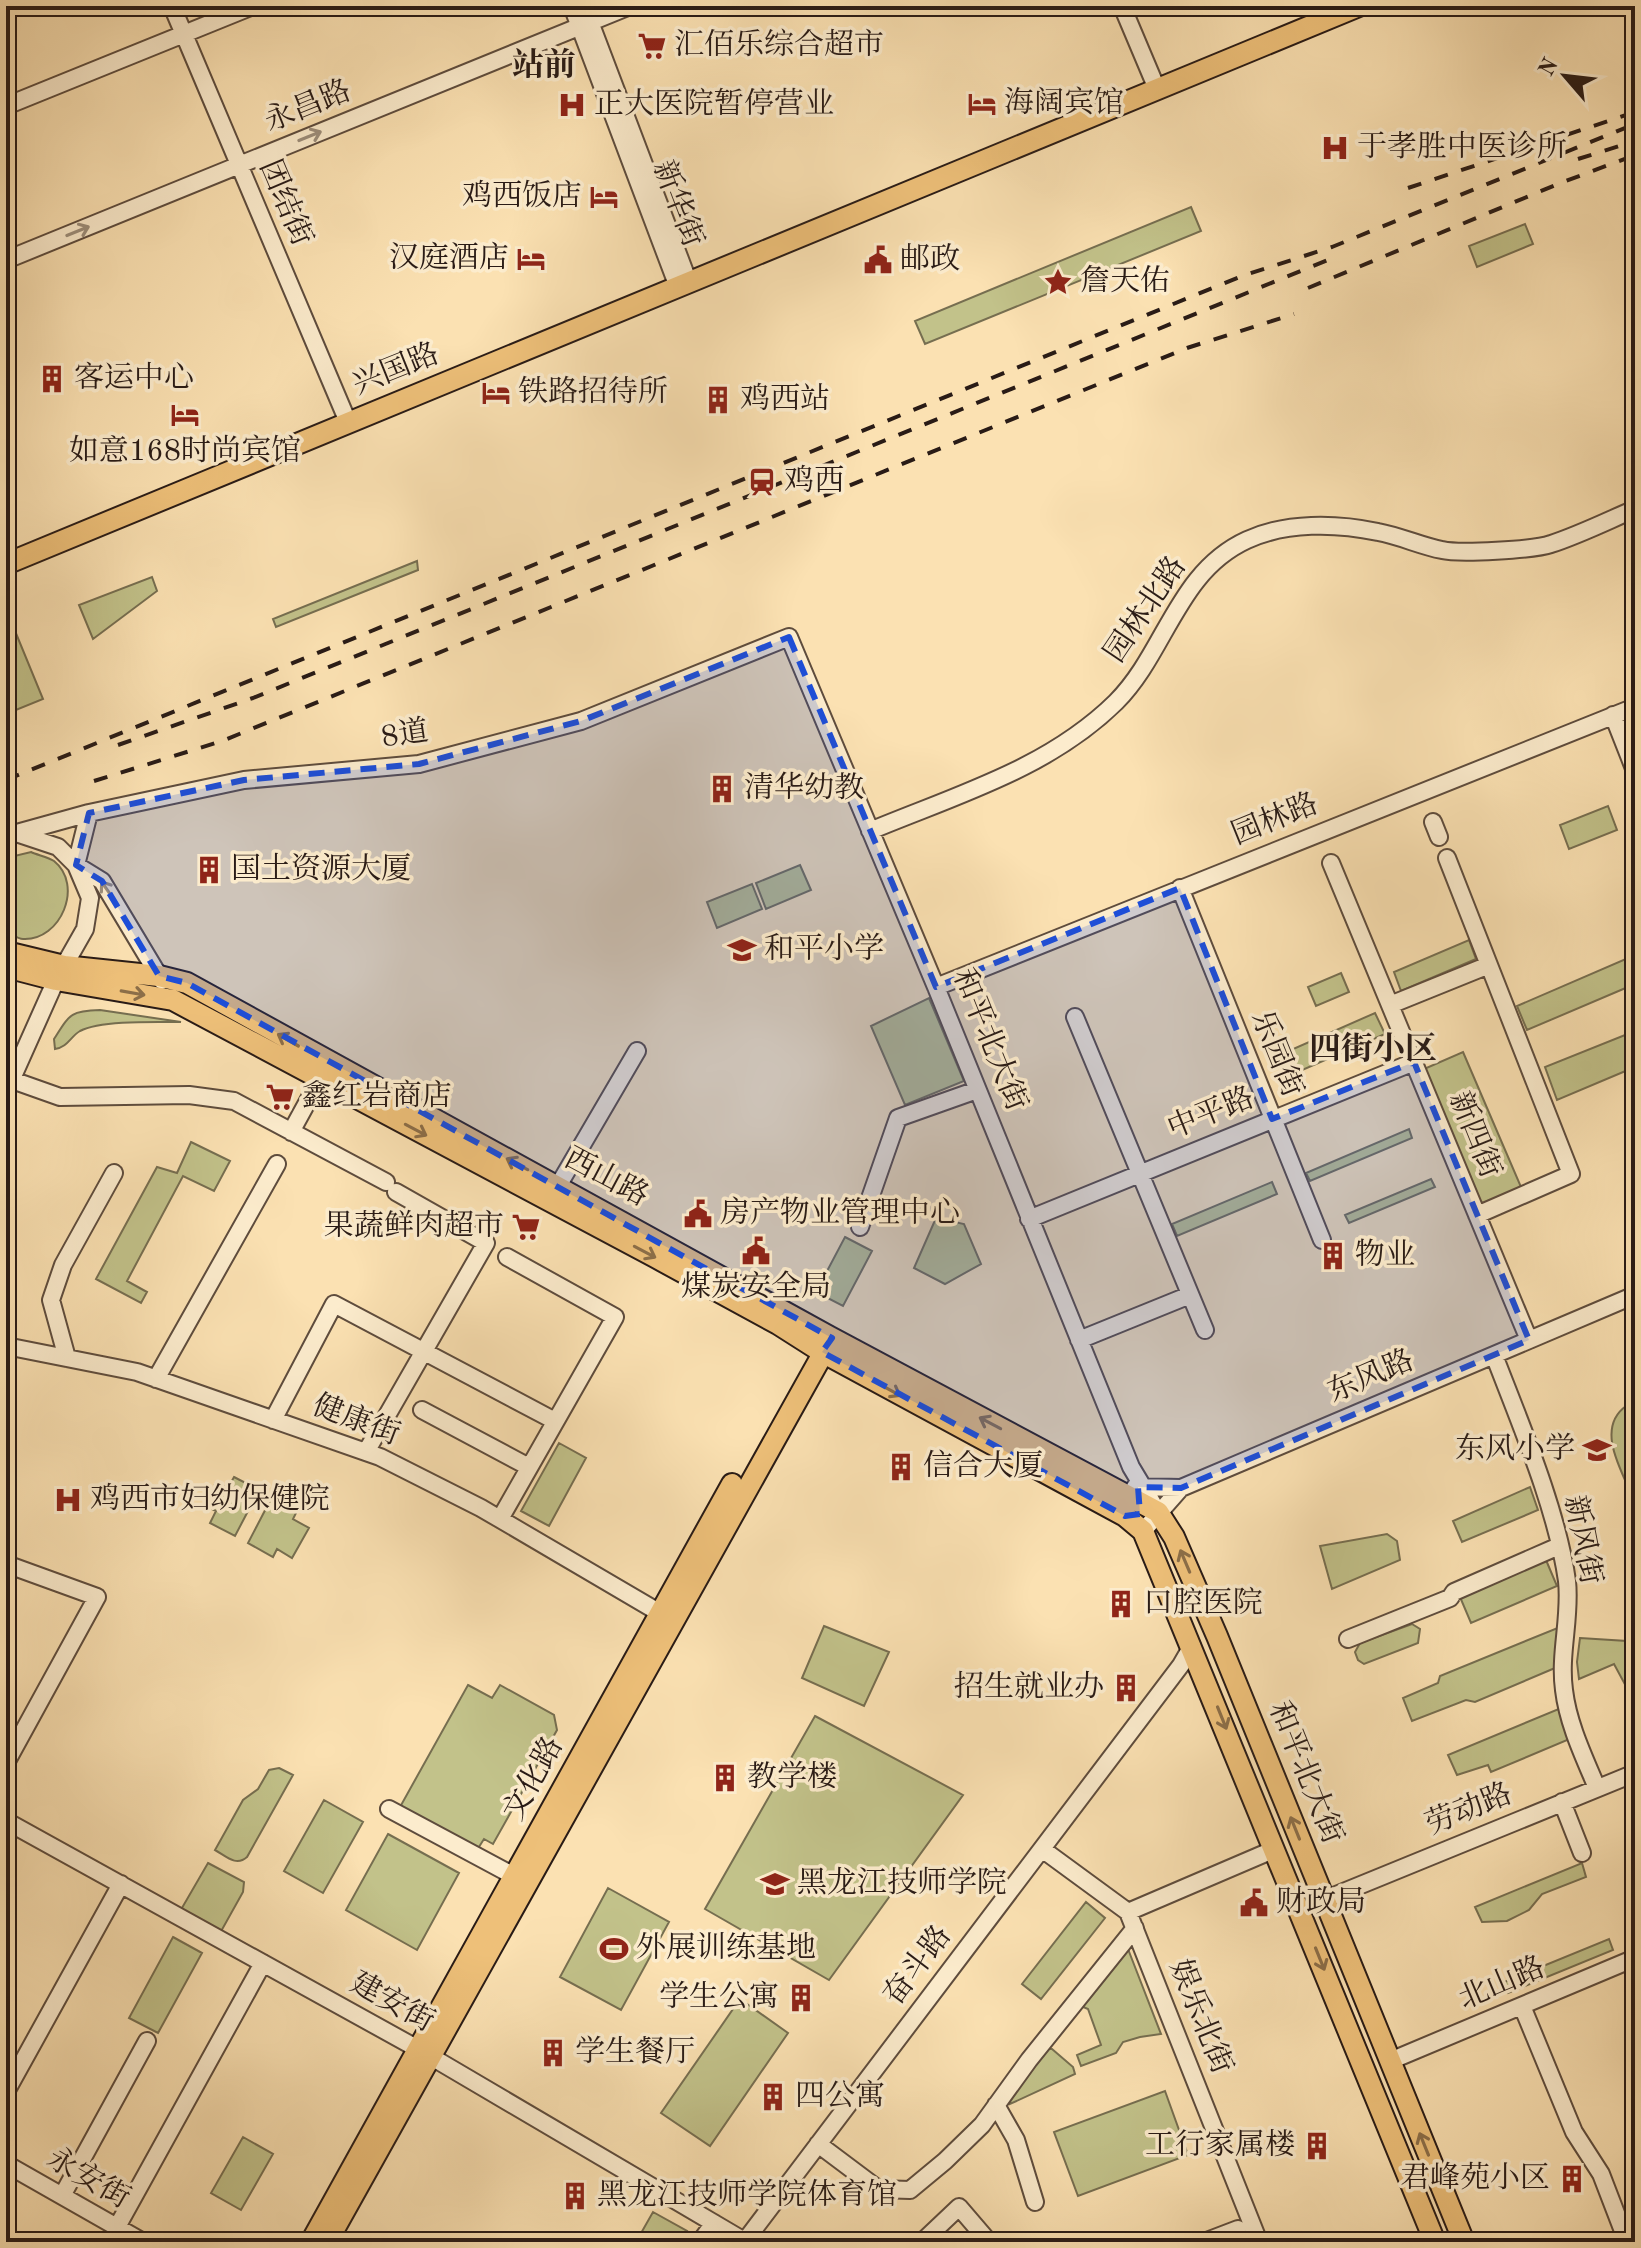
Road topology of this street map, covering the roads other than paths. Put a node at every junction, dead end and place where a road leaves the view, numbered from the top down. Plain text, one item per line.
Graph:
1 (172, 6) edge
2 (253, 6) edge
3 (572, 6) edge
4 (630, 6) edge
5 (1359, 6) edge
6 (1128, 8) edge
7 (585, 18) edge
8 (184, 34) junction
9 (1157, 89) junction
10 (6, 106) edge
11 (238, 165) junction
12 (6, 260) edge
13 (684, 285) junction
14 (348, 422) junction
15 (1635, 509) edge
16 (6, 564) edge
17 (789, 637) joint
18 (1635, 707) edge
19 (1613, 715) junction
20 (1635, 771) edge
21 (89, 813) junction
22 (870, 831) junction
23 (10, 835) edge
24 (1447, 858) dead end
25 (1331, 863) dead end
26 (76, 865) junction
27 (1180, 888) junction
28 (6, 952) edge
29 (1489, 965) junction
30 (6, 967) edge
31 (60, 973) junction
32 (159, 976) junction
33 (936, 987) junction
34 (173, 1000) junction
35 (1390, 1005) junction
36 (1075, 1017) dead end
37 (637, 1051) dead end
38 (1414, 1062) junction
39 (320, 1079) junction
40 (9, 1086) edge
41 (977, 1090) junction
42 (1272, 1119) junction
43 (291, 1132) junction
44 (277, 1164) dead end
45 (114, 1173) dead end
46 (1140, 1173) junction
47 (558, 1186) junction
48 (1477, 1215) junction
49 (1029, 1219) junction
50 (860, 1227) dead end
51 (1322, 1240) dead end
52 (507, 1257) dead end
53 (1190, 1295) junction
54 (1635, 1295) edge
55 (1205, 1330) dead end
56 (1079, 1340) junction
57 (1529, 1340) junction
58 (824, 1343) junction
59 (6, 1346) edge
60 (424, 1351) junction
61 (1494, 1355) junction
62 (67, 1358) junction
63 (156, 1379) junction
64 (422, 1410) dead end
65 (273, 1420) junction
66 (555, 1421) junction
67 (366, 1452) junction
68 (529, 1467) junction
69 (1181, 1488) junction
70 (1140, 1507) junction
71 (500, 1519) junction
72 (1559, 1546) junction
73 (6, 1564) edge
74 (659, 1625) junction
75 (1348, 1639) dead end
76 (1192, 1646) junction
77 (6, 1763) edge
78 (1635, 1773) edge
79 (1597, 1788) junction
80 (1562, 1802) junction
81 (389, 1809) dead end
82 (6, 1821) edge
83 (1042, 1849) junction
84 (1275, 1849) junction
85 (1582, 1853) dead end
86 (514, 1876) junction
87 (121, 1884) junction
88 (1324, 1900) junction
89 (1128, 1912) junction
90 (1135, 1928) junction
91 (1635, 1958) edge
92 (263, 1963) junction
93 (1522, 2006) junction
94 (147, 2041) dead end
95 (424, 2053) junction
96 (1390, 2061) junction
97 (6, 2092) edge
98 (996, 2105) junction
99 (818, 2144) junction
100 (6, 2164) edge
101 (62, 2196) junction
102 (1035, 2202) dead end
103 (714, 2223) junction
104 (117, 2227) junction
105 (1238, 2229) dead end
106 (1627, 2239) edge
107 (143, 2242) edge
108 (311, 2242) edge
109 (327, 2242) edge
110 (700, 2242) edge
111 (746, 2242) edge
112 (922, 2242) edge
113 (989, 2242) edge
114 (1204, 2242) edge
115 (1259, 2242) edge
116 (1435, 2242) edge
117 (1464, 2242) edge

1 - 8 street, 团结街
2 - 8 street
3 - 7 street, 新华街
4 - 7 street, 永昌路
5 - 9 main road
6 - 9 street
11 -> 7 street, 永昌路
7 - 13 street, 新华街
8 - 10 street
8 - 11 street, 团结街
9 - 13 main road, 兴国路
12 -> 11 street, 永昌路
11 - 14 street, 团结街
13 - 14 main road, 兴国路
14 - 16 main road, 兴国路
15 - 22 street, 园林北路
17 - 21 street, 8道
17 - 22 street, 和平北大街
18 - 19 street, 园林路
19 - 20 street
19 - 27 street, 园林路
21 - 23 street, 8道
21 - 26 street
22 - 33 street, 和平北大街
23 - 26 street
24 - 29 street
25 - 35 street, 新四街
26 - 31 street
32 -> 26 street
27 - 33 street, 园林路
27 - 42 street, 乐园街
28 - 31 main road, 西山路
29 - 35 street
29 - 48 street
30 - 31 main road, 西山路
31 - 32 main road, 西山路
31 -> 34 main road, 西山路
31 - 40 street
32 - 34 street
47 -> 32 main road, 西山路
33 - 41 street, 和平北大街
34 - 39 main road, 西山路
35 - 38 street, 新四街
36 - 46 street
37 - 47 street
38 - 42 street, 中平路
38 - 48 street, 新四街
39 - 43 street
39 -> 58 main road, 西山路
40 - 43 street
41 - 49 street, 和平北大街
41 - 50 street
42 - 46 street, 中平路
42 - 51 street, 乐园街
43 - 60 street
44 - 63 street
45 - 62 street
46 - 49 street, 中平路
46 - 53 street
47 - 58 main road, 西山路
48 - 57 street, 新四街
49 - 56 street, 和平北大街
52 - 66 street
53 - 55 street
53 - 56 street
54 - 57 street, 东风路
56 - 70 street, 和平北大街
57 - 61 street, 东风路
58 -> 70 main road, 西山路
70 -> 58 main road, 西山路
58 - 74 main road, 文化路
59 - 62 street, 健康街
60 - 65 street
60 - 66 street
60 - 67 street
61 - 69 street, 东风路
61 - 72 street, 新风街
62 - 63 street, 健康街
63 - 65 street, 健康街
64 - 68 street
65 - 67 street, 健康街
66 - 68 street
67 - 71 street, 健康街
68 - 71 street
69 - 70 street, 东风路
69 - 70 street
70 - 76 main road, 和平北大街
88 -> 70 main road, 和平北大街
71 - 74 street, 健康街
72 - 75 street
72 - 79 street, 新风街
73 - 77 street
74 - 86 main road, 文化路
74 - 95 main road, 文化路
76 - 83 street, 奋斗路
76 -> 84 main road, 和平北大街
78 - 79 street, 劳动路
79 - 80 street, 劳动路
80 - 85 street
80 - 88 street, 劳动路
81 - 86 street
82 - 87 street, 建安街
83 - 89 street
83 - 99 street, 奋斗路
84 - 89 street
84 -> 116 main road, 和平北大街
86 - 95 main road, 文化路
87 - 92 street, 建安街
87 - 97 street
88 - 96 main road, 和平北大街
89 - 90 street, 娱乐北街
90 - 98 street
90 - 115 street, 娱乐北街
91 - 93 street, 北山路
92 - 95 street, 建安街
92 - 104 street
93 - 96 street, 北山路
93 - 106 street
94 - 101 street
95 - 103 street, 建安街
95 - 108 main road, 文化路
95 - 109 main road, 文化路
117 -> 96 main road, 和平北大街
98 - 99 street
98 - 102 street
99 - 111 street, 奋斗路
100 - 101 street, 永安街
101 - 104 street, 永安街
103 - 110 street
103 - 111 street, 建安街
104 - 107 street, 永安街
105 - 114 street
112 - 113 street

